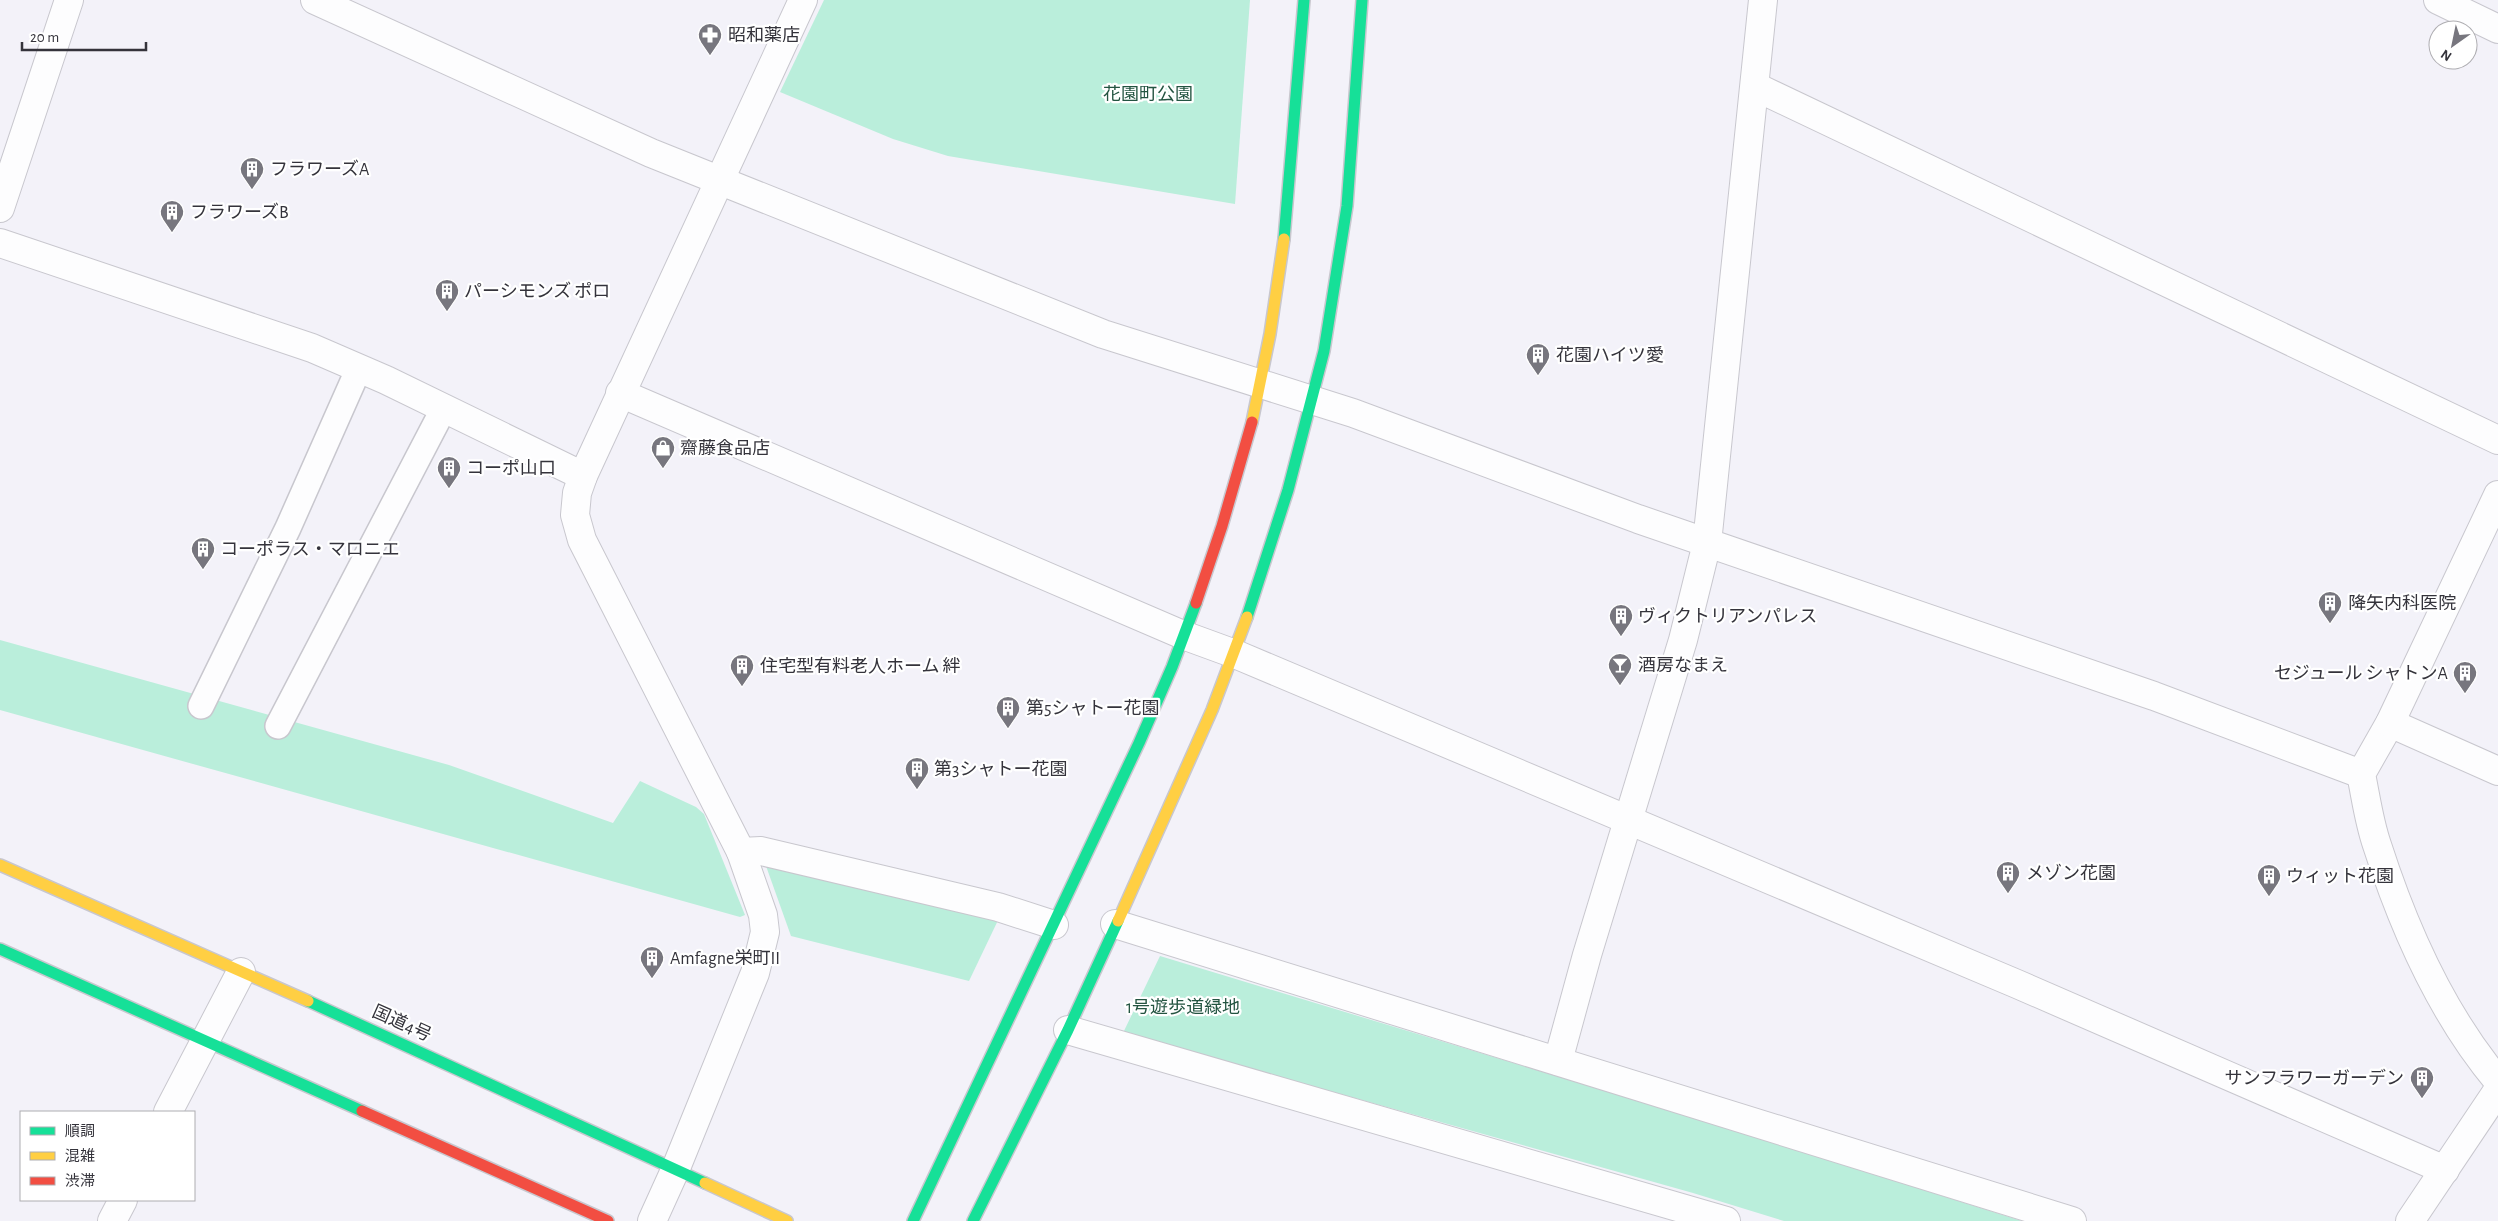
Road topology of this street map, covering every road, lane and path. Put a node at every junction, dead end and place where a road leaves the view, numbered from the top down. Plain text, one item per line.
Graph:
1 (69, 0) edge
2 (315, 0) edge
3 (803, 0) edge
4 (1304, 0) edge
5 (1362, 0) edge
6 (1763, 0) edge
7 (2438, 0) edge
8 (2498, 29) edge
9 (1756, 87) junction
10 (720, 182) junction
11 (0, 208) edge
12 (0, 243) edge
13 (359, 368) junction
14 (1260, 384) junction
15 (620, 393) junction
16 (1312, 400) junction
17 (444, 408) junction
18 (2498, 440) edge
19 (583, 476) junction
20 (2498, 495) edge
21 (1707, 542) junction
22 (1183, 635) junction
23 (1235, 654) junction
24 (201, 706) dead end
25 (2390, 722) junction
26 (278, 726) dead end
27 (2498, 771) edge
28 (2361, 774) junction
29 (1627, 822) junction
30 (741, 852) junction
31 (0, 865) edge
32 (1115, 924) junction
33 (1054, 925) junction
34 (0, 949) edge
35 (242, 972) junction
36 (1068, 1030) junction
37 (206, 1040) junction
38 (1558, 1061) junction
39 (2498, 1081) edge
40 (2498, 1090) edge
41 (169, 1111) edge
42 (676, 1168) junction
43 (2445, 1170) junction
44 (122, 1201) edge
45 (1709, 1219) edge
46 (112, 1221) edge
47 (608, 1221) edge
48 (652, 1221) edge
49 (786, 1221) edge
50 (913, 1221) edge
51 (973, 1221) edge
52 (2072, 1221) edge
53 (2410, 1221) edge

1 - 11 street
2 - 10 street
3 - 10 street
4 - 14 main road
5 - 16 main road
6 - 9 street
7 - 8 street
9 - 18 street
9 - 21 street
10 - 14 street
10 - 15 street
12 - 13 street
13 - 17 street
13 - 24 lane
14 - 16 street
14 - 22 main road
15 - 19 street
15 - 22 street
16 - 21 street
16 - 23 main road
17 - 19 street
17 - 26 lane
19 - 30 street
20 - 25 street
21 - 28 street
21 - 29 street
22 - 23 street
22 - 33 main road
23 - 29 street
23 - 32 main road
25 - 27 street
25 - 28 street
28 - 39 street
29 - 38 street
29 - 43 street
30 - 33 street
30 - 42 street
31 - 35 main road, 国道4号
32 - 36 main road
32 - 38 street
33 - 50 main road
34 - 37 main road
35 - 37 street
35 - 42 main road, 国道4号
36 - 45 street
36 - 51 main road
37 - 41 street
37 - 47 main road
38 - 52 street
40 - 43 street
42 - 48 street
42 - 49 main road, 国道4号
43 - 53 street
44 - 46 street

